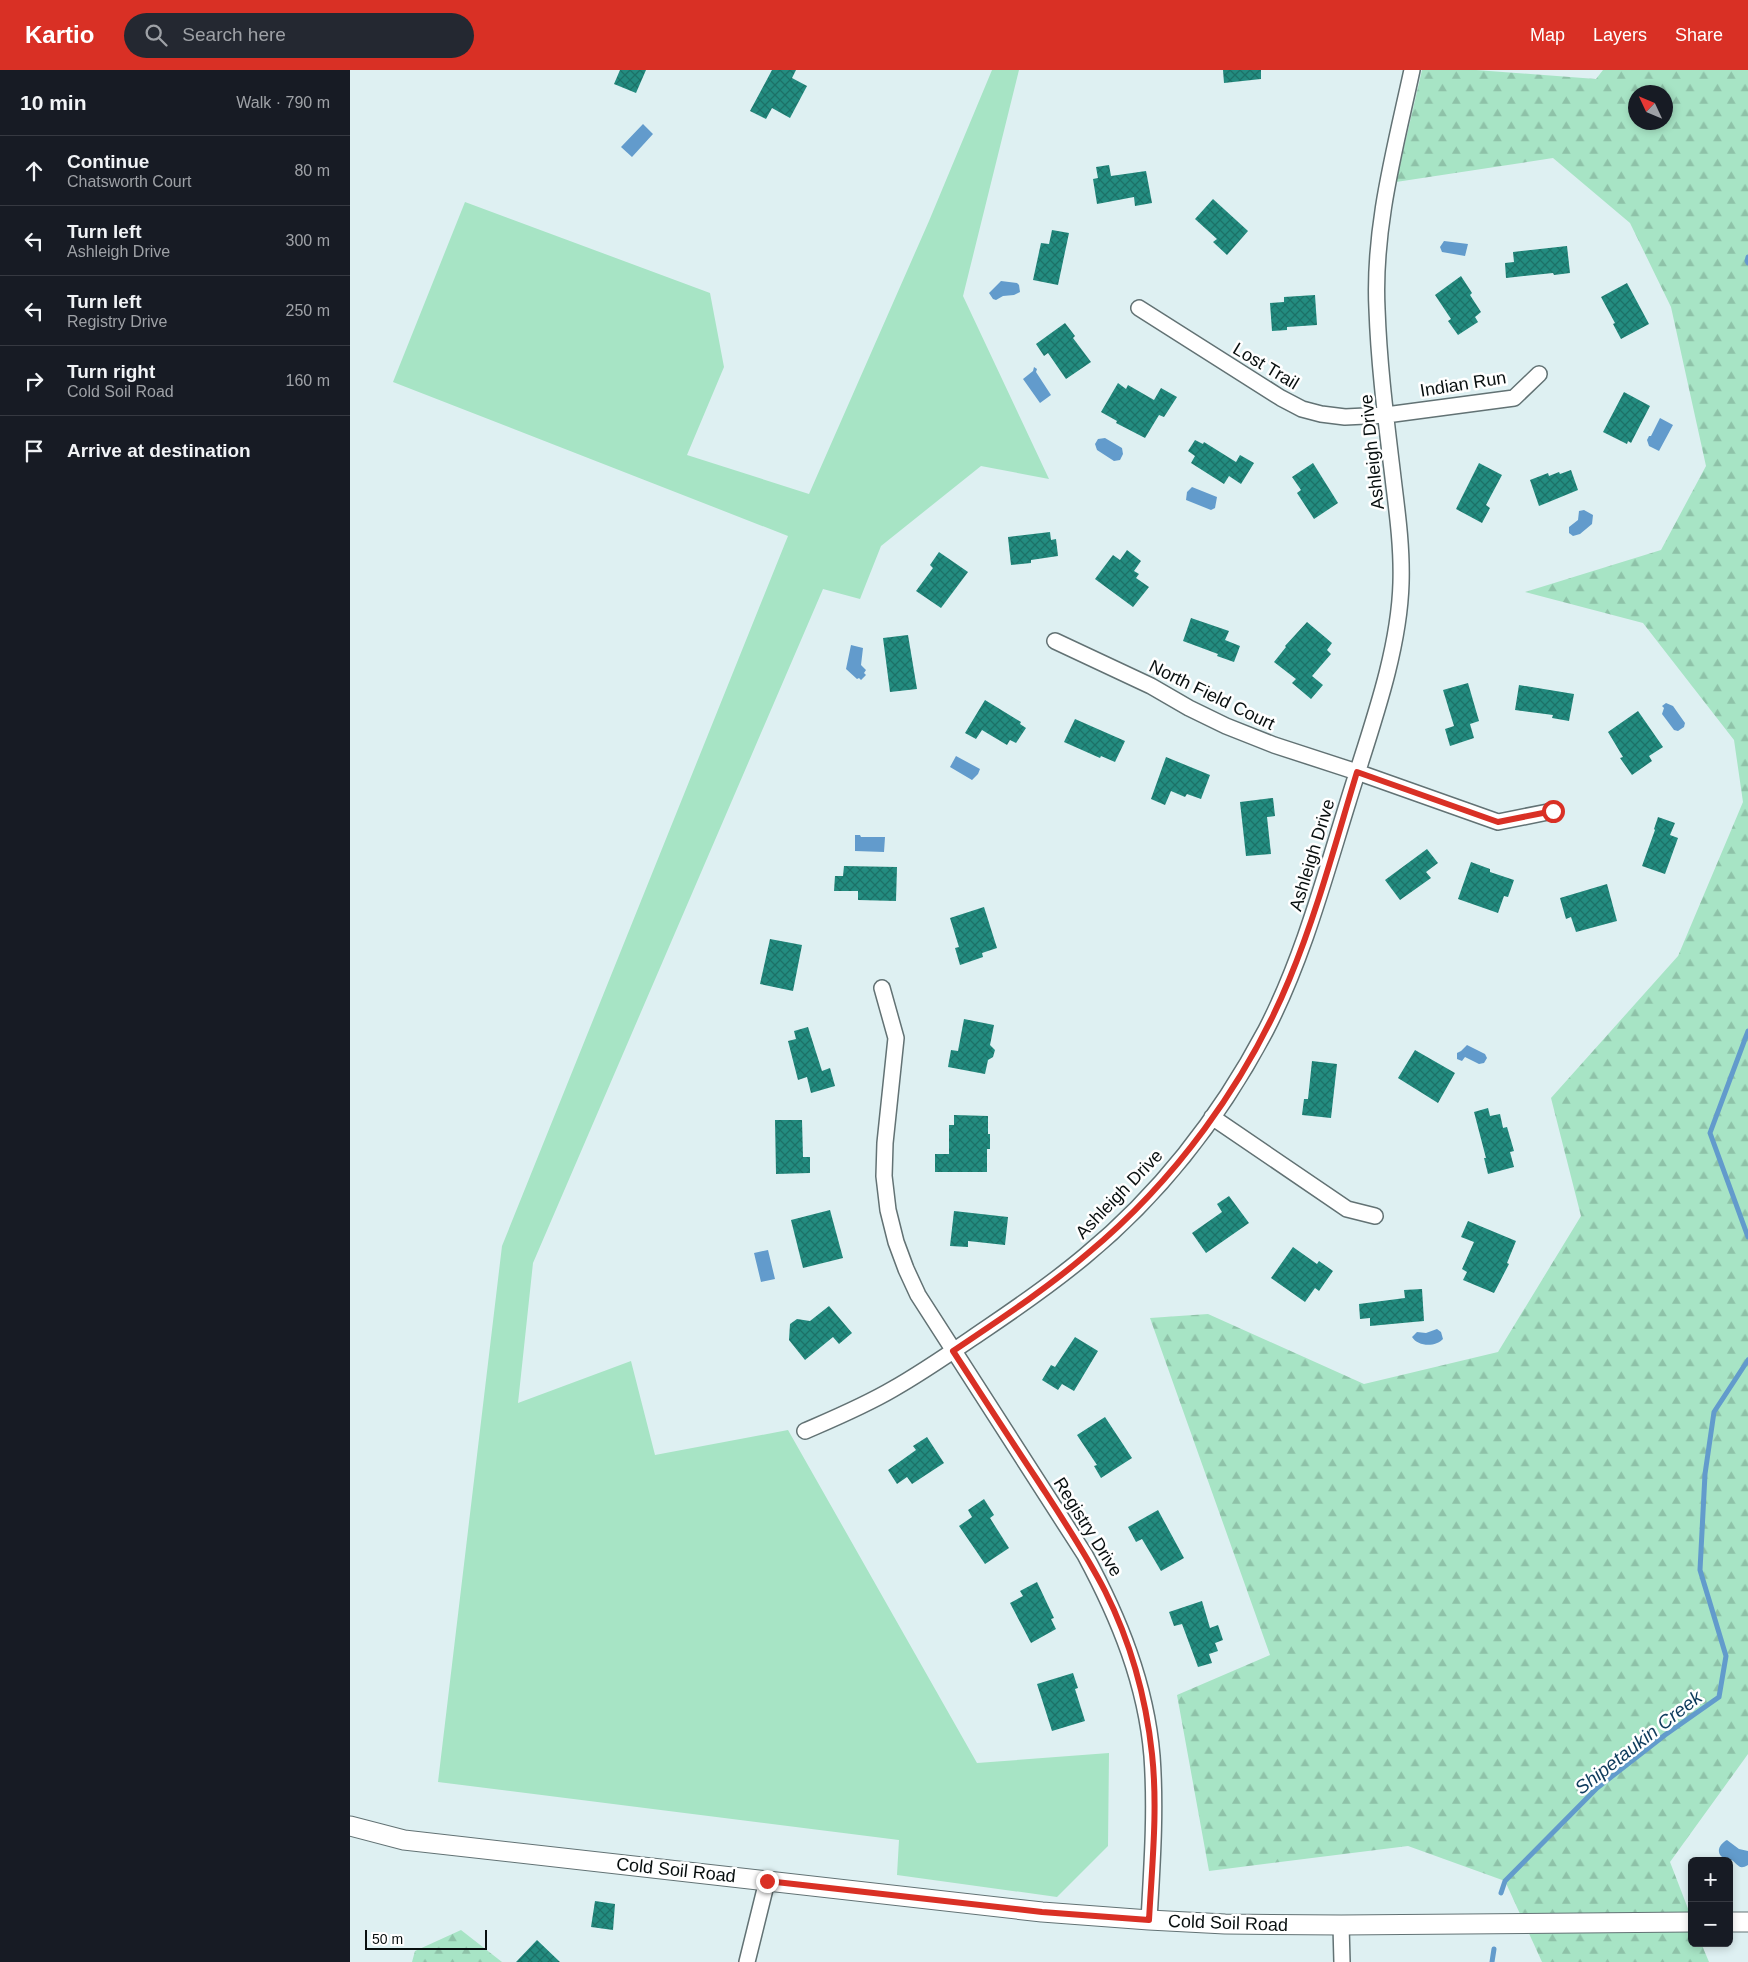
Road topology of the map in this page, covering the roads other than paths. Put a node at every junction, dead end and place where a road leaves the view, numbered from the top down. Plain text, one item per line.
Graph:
1 (1412, 70) edge
2 (1139, 308) dead end
3 (1539, 374) dead end
4 (1386, 415) junction
5 (1055, 640) dead end
6 (1357, 772) junction
7 (1553, 811) dead end
8 (882, 988) dead end
9 (1212, 1117) junction
10 (1376, 1216) dead end
11 (953, 1351) junction
12 (805, 1431) dead end
13 (350, 1826) edge
14 (767, 1881) junction
15 (1149, 1920) junction
16 (1688, 1922) edge
17 (1733, 1922) edge
18 (1748, 1922) edge
19 (1340, 1925) junction
20 (747, 1962) edge
21 (1342, 1962) edge

1 - 4 street, Ashleigh Drive
2 - 4 street, Lost Trail
3 - 4 street, Indian Run
4 - 6 street, Ashleigh Drive
5 - 6 street, North Field Court
6 - 7 street, North Field Court
6 - 9 street, Ashleigh Drive
8 - 11 street, Registry Drive
9 - 10 street
9 - 11 street, Ashleigh Drive
11 - 12 street, Ashleigh Drive
11 - 15 street, Registry Drive
13 - 14 street, Cold Soil Road
14 - 15 street, Cold Soil Road
14 - 20 street
15 - 19 street, Cold Soil Road
16 - 19 street, Cold Soil Road
17 - 18 street
19 - 21 street

